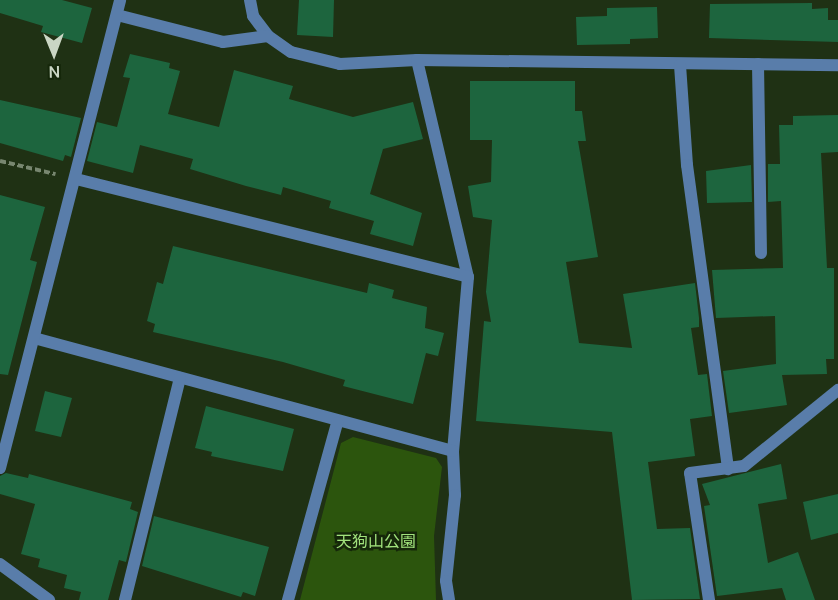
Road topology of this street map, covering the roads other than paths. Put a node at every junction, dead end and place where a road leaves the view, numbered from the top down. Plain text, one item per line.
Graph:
1 (120, 0) edge
2 (250, 0) edge
3 (117, 15) junction
4 (268, 36) junction
5 (417, 60) junction
6 (758, 64) junction
7 (681, 65) junction
8 (838, 65) edge
9 (75, 179) junction
10 (761, 253) dead end
11 (468, 277) junction
12 (34, 338) junction
13 (180, 378) junction
14 (838, 390) edge
15 (336, 423) junction
16 (453, 451) junction
17 (0, 468) edge
18 (728, 469) junction
19 (0, 564) edge
20 (49, 600) edge
21 (125, 600) edge
22 (288, 600) edge
23 (449, 600) edge
24 (709, 600) edge

1 - 3 street
2 - 4 street
3 - 4 street
3 - 9 street
4 - 5 street
5 - 7 street
5 - 11 street
6 - 7 street
6 - 8 street
6 - 10 street
7 - 18 street
9 - 11 street
9 - 12 street
11 - 16 street
12 - 13 street
12 - 17 street
13 - 15 street
13 - 21 street
14 - 18 street
15 - 16 street
15 - 22 street
16 - 23 street
18 - 24 street
19 - 20 street

